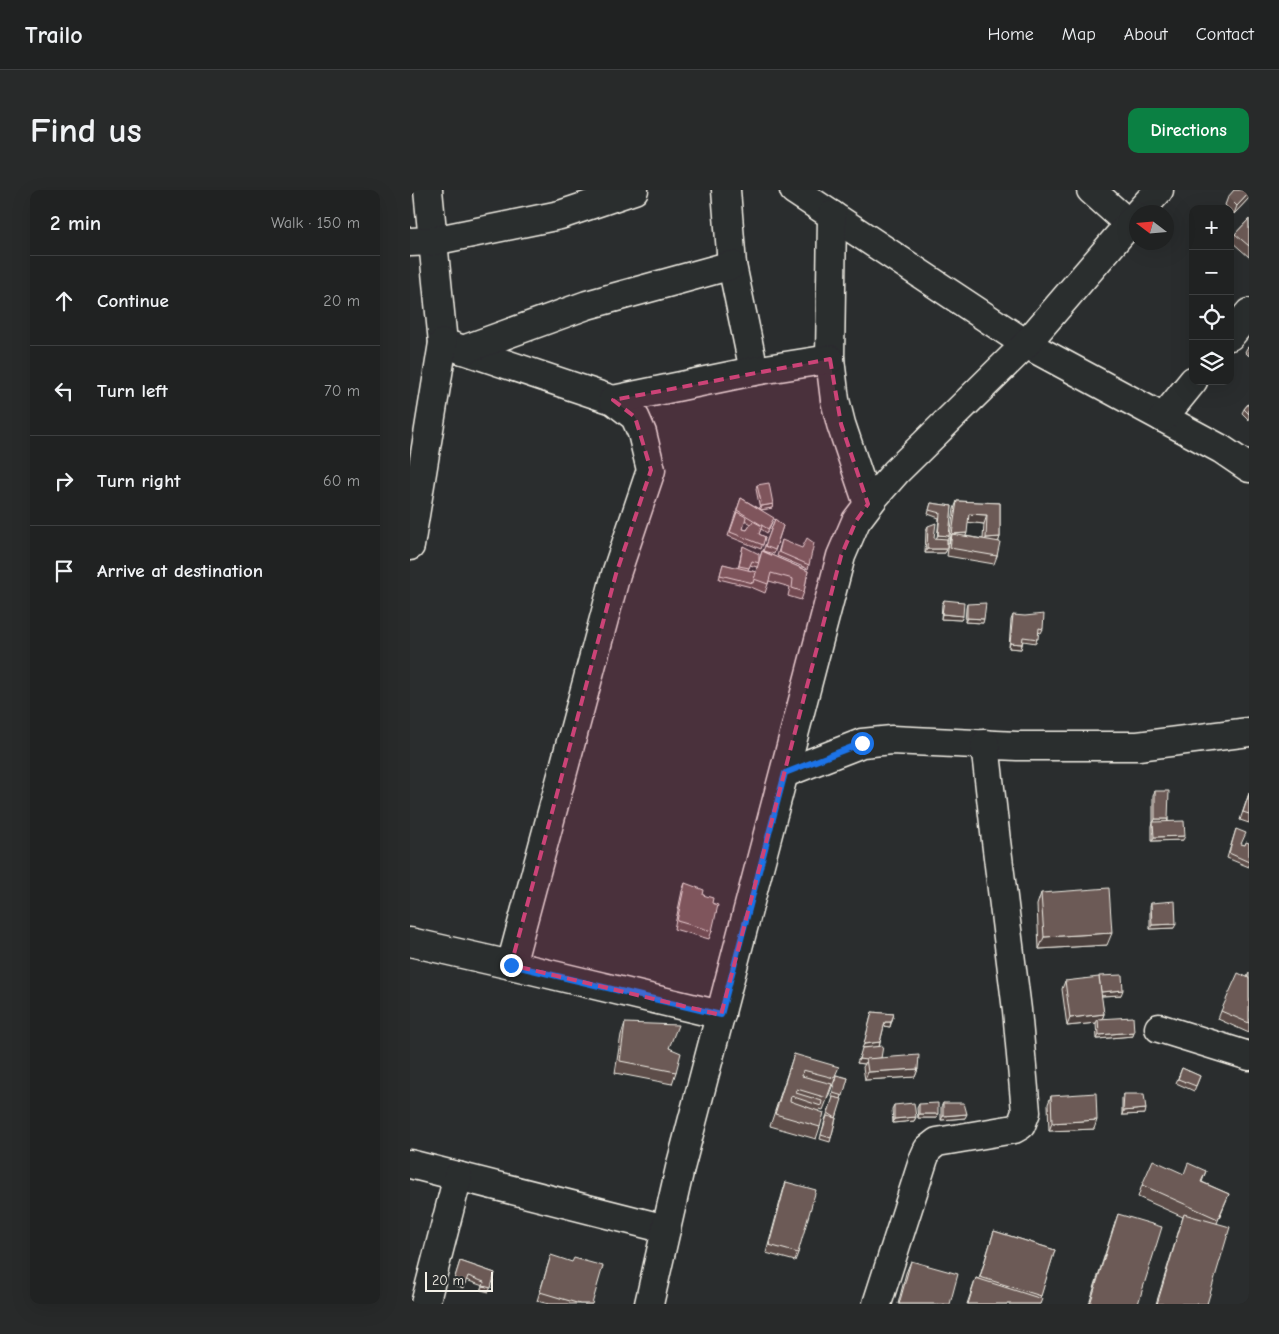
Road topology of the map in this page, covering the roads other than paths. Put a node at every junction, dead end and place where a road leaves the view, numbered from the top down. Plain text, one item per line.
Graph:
1 (428, 190) edge
2 (634, 190) edge
3 (726, 190) edge
4 (794, 190) edge
5 (1091, 190) edge
6 (1158, 190) edge
7 (1145, 205) edge
8 (1129, 213) edge
9 (832, 215) junction
10 (1129, 224) edge
11 (421, 242) edge
12 (732, 265) junction
13 (1249, 313) edge
14 (1234, 331) edge
15 (1026, 344) junction
16 (453, 346) junction
17 (830, 359) junction
18 (754, 371) junction
19 (1190, 385) edge
20 (613, 400) junction
21 (1163, 418) junction
22 (1249, 468) edge
23 (868, 504) junction
24 (410, 546) edge
25 (1249, 732) edge
26 (986, 744) junction
27 (785, 773) junction
28 (410, 942) edge
29 (511, 965) junction
30 (721, 1015) junction
31 (1159, 1028) dead end
32 (1249, 1056) edge
33 (410, 1164) edge
34 (458, 1176) junction
35 (666, 1229) junction
36 (425, 1304) edge
37 (651, 1304) edge
38 (877, 1304) edge

1 - 11 street
2 - 11 street
3 - 12 street
4 - 9 street
5 - 8 street
6 - 7 street
9 - 15 street
9 - 17 street
10 - 15 street
11 - 16 street
12 - 16 street
12 - 18 street
13 - 14 street
15 - 21 street
15 - 23 street
16 - 20 street
16 - 24 street
17 - 18 street
17 - 23 street
18 - 20 street
19 - 21 street
20 - 29 street
21 - 22 street
23 - 27 street
25 - 26 street
26 - 27 street
26 - 38 street
27 - 30 street
28 - 29 street
29 - 30 street
30 - 35 street
31 - 32 street
33 - 34 street
34 - 35 street
34 - 36 street
35 - 37 street

